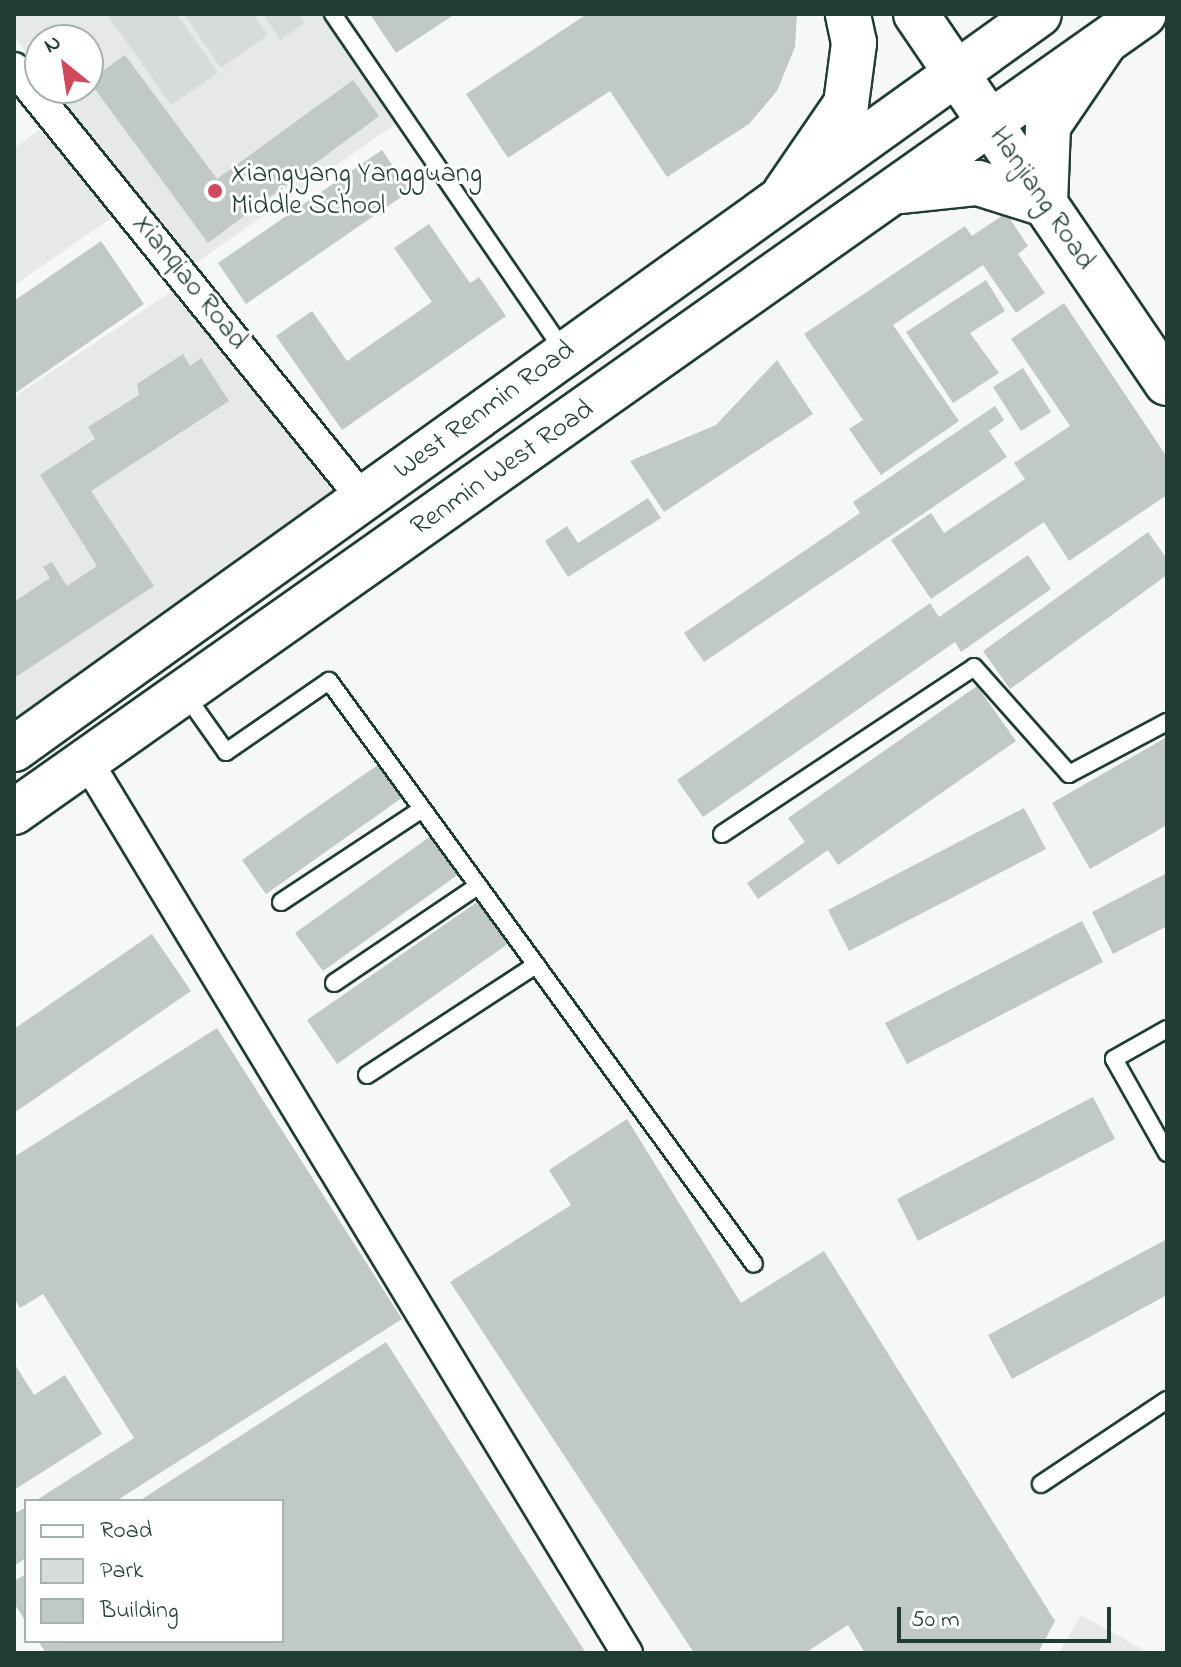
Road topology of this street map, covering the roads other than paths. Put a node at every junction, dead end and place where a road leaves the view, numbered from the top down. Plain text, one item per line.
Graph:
1 (333, 14) edge
2 (848, 14) edge
3 (916, 14) edge
4 (1039, 14) edge
5 (1144, 14) edge
6 (1104, 43) junction
7 (14, 68) edge
8 (957, 74) junction
9 (992, 126) junction
10 (900, 191) junction
11 (785, 193) junction
12 (1045, 204) junction
13 (565, 353) junction
14 (1167, 383) edge
15 (363, 499) junction
16 (184, 693) junction
17 (1167, 722) edge
18 (14, 749) edge
19 (87, 761) junction
20 (422, 809) junction
21 (14, 812) edge
22 (722, 834) dead end
23 (478, 886) junction
24 (281, 902) dead end
25 (536, 965) junction
26 (334, 983) dead end
27 (1167, 1029) edge
28 (367, 1075) dead end
29 (1167, 1153) edge
30 (754, 1264) dead end
31 (1167, 1400) edge
32 (1041, 1484) dead end
33 (627, 1653) edge

1 - 13 lane
2 - 11 main road
3 - 8 main road, Hanjiang Road
4 - 8 main road, West Renmin Road
5 - 6 main road, Renmin West Road
6 - 9 main road, Renmin West Road
6 - 12 main road
7 - 15 street, Xianqiao Road
8 - 9 main road, Hanjiang Road
8 - 11 main road, West Renmin Road
9 - 10 main road, Renmin West Road
9 - 12 main road, Hanjiang Road
10 - 12 main road
10 - 16 main road, Renmin West Road
11 - 13 main road, West Renmin Road
12 - 14 main road, Hanjiang Road
13 - 15 main road, West Renmin Road
15 - 18 main road, West Renmin Road
16 - 19 main road, Renmin West Road
16 - 20 lane
17 - 22 lane
19 - 21 main road, Renmin West Road
19 - 33 street
20 - 23 lane
20 - 24 lane
23 - 25 lane
23 - 26 lane
25 - 28 lane
25 - 30 lane
27 - 29 lane
31 - 32 lane

